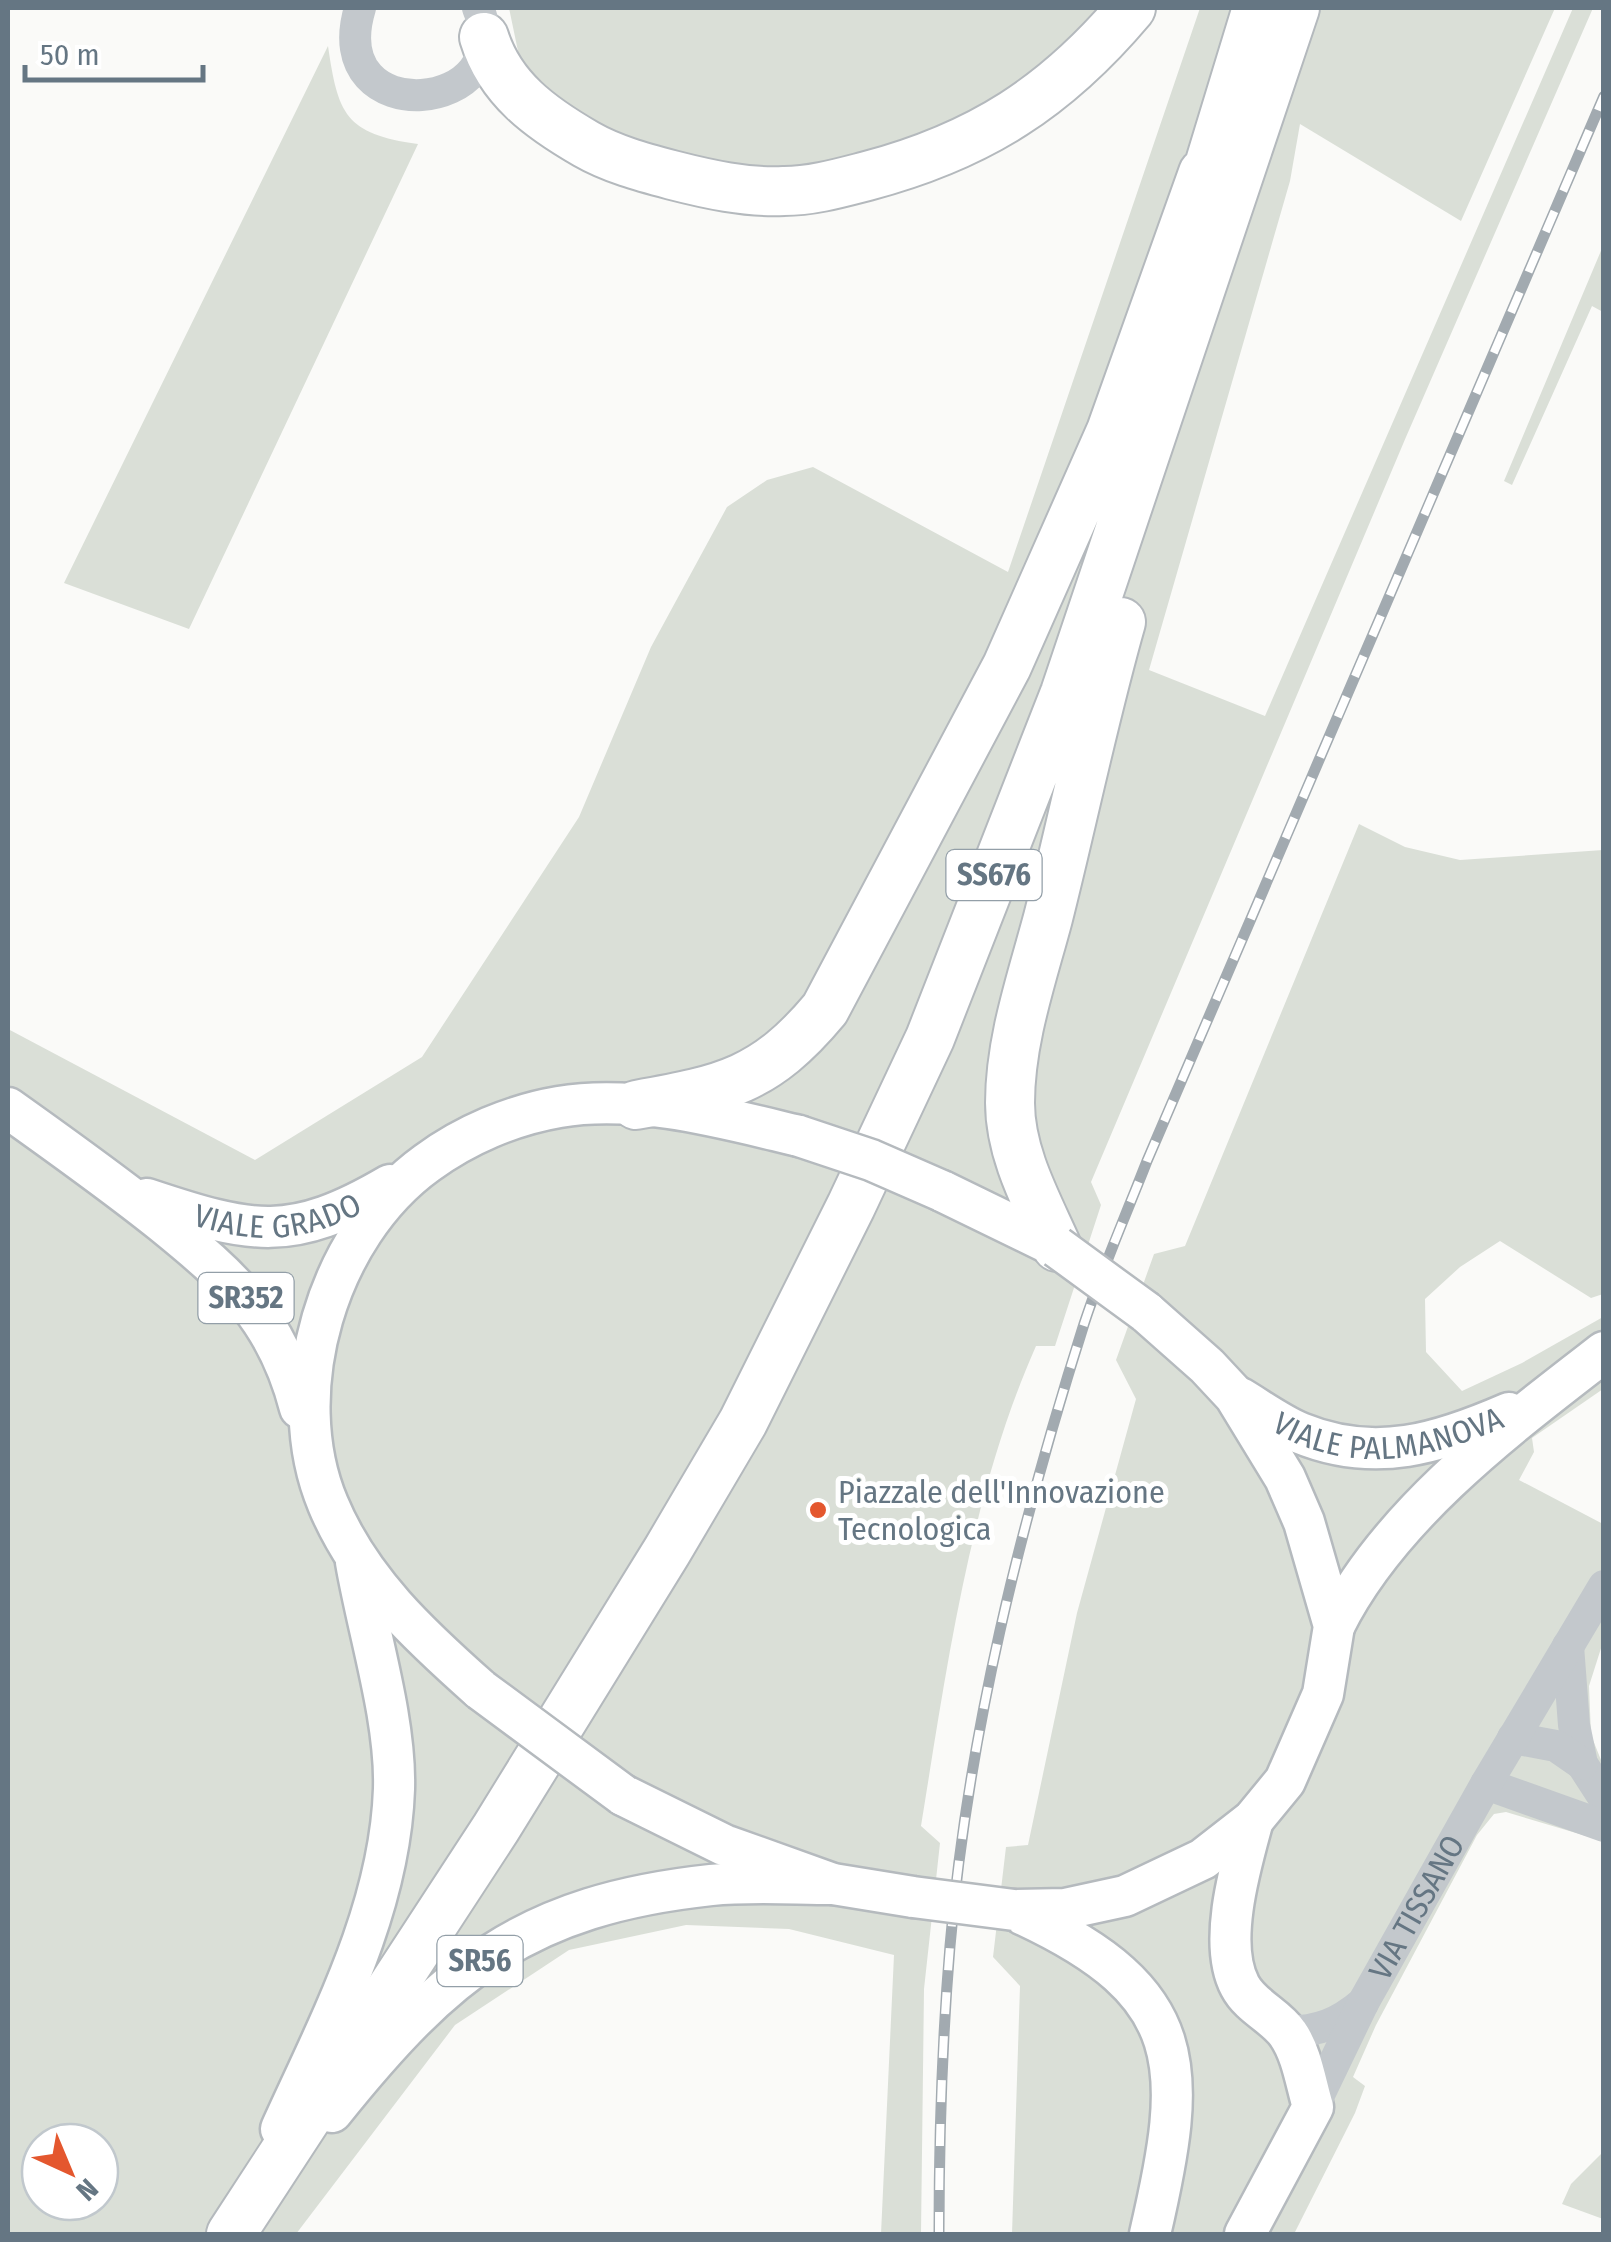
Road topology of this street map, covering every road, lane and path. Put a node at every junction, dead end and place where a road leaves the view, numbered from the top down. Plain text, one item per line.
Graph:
1 (1131, 8) edge
2 (1280, 13) edge
3 (352, 16) edge
4 (481, 22) edge
5 (1218, 132) junction
6 (636, 1105) junction
7 (8, 1108) edge
8 (424, 1165) junction
9 (124, 1191) junction
10 (1057, 1247) junction
11 (1604, 1352) edge
12 (1236, 1396) junction
13 (1545, 1398) junction
14 (310, 1446) junction
15 (356, 1562) junction
16 (1604, 1586) edge
17 (1334, 1626) junction
18 (1568, 1646) junction
19 (590, 1679) junction
20 (1513, 1738) junction
21 (1582, 1764) junction
22 (1486, 1784) junction
23 (1604, 1798) edge
24 (1253, 1820) junction
25 (1604, 1826) edge
26 (834, 1884) junction
27 (1014, 1910) junction
28 (1362, 2004) junction
29 (1287, 2032) junction
30 (1313, 2107) junction
31 (231, 2234) edge
32 (1150, 2234) edge
33 (1245, 2234) edge

1 - 4 highway
2 - 5 highway, SS676
2 - 10 highway
2 - 19 highway, SS676
3 - 4 street
5 - 6 highway
5 - 19 highway, SS676
6 - 8 main road
6 - 10 main road, bridge
7 - 9 main road, VIALE GRADO / SR352
8 - 9 main road, VIALE GRADO / SR352
8 - 14 main road
9 - 14 main road, VIALE GRADO / SR352
10 - 12 main road, bridge
11 - 13 main road, VIALE PALMANOVA
12 - 13 main road, VIALE PALMANOVA
12 - 17 main road
13 - 17 main road, VIALE PALMANOVA
14 - 15 main road
15 - 26 main road, bridge
15 - 31 main road
16 - 18 street, VIA TISSANO
17 - 24 main road
18 - 20 street, VIA TISSANO
18 - 21 street
19 - 31 highway, SS676
20 - 21 street
20 - 22 street, VIA TISSANO
21 - 23 street
22 - 25 street
22 - 28 street, VIA TISSANO
24 - 27 main road
24 - 29 main road
26 - 27 main road, bridge
26 - 31 main road, SR56
27 - 32 main road
28 - 29 street
28 - 30 street, VIA TISSANO
29 - 30 main road
30 - 33 main road, VIA TISSANO

